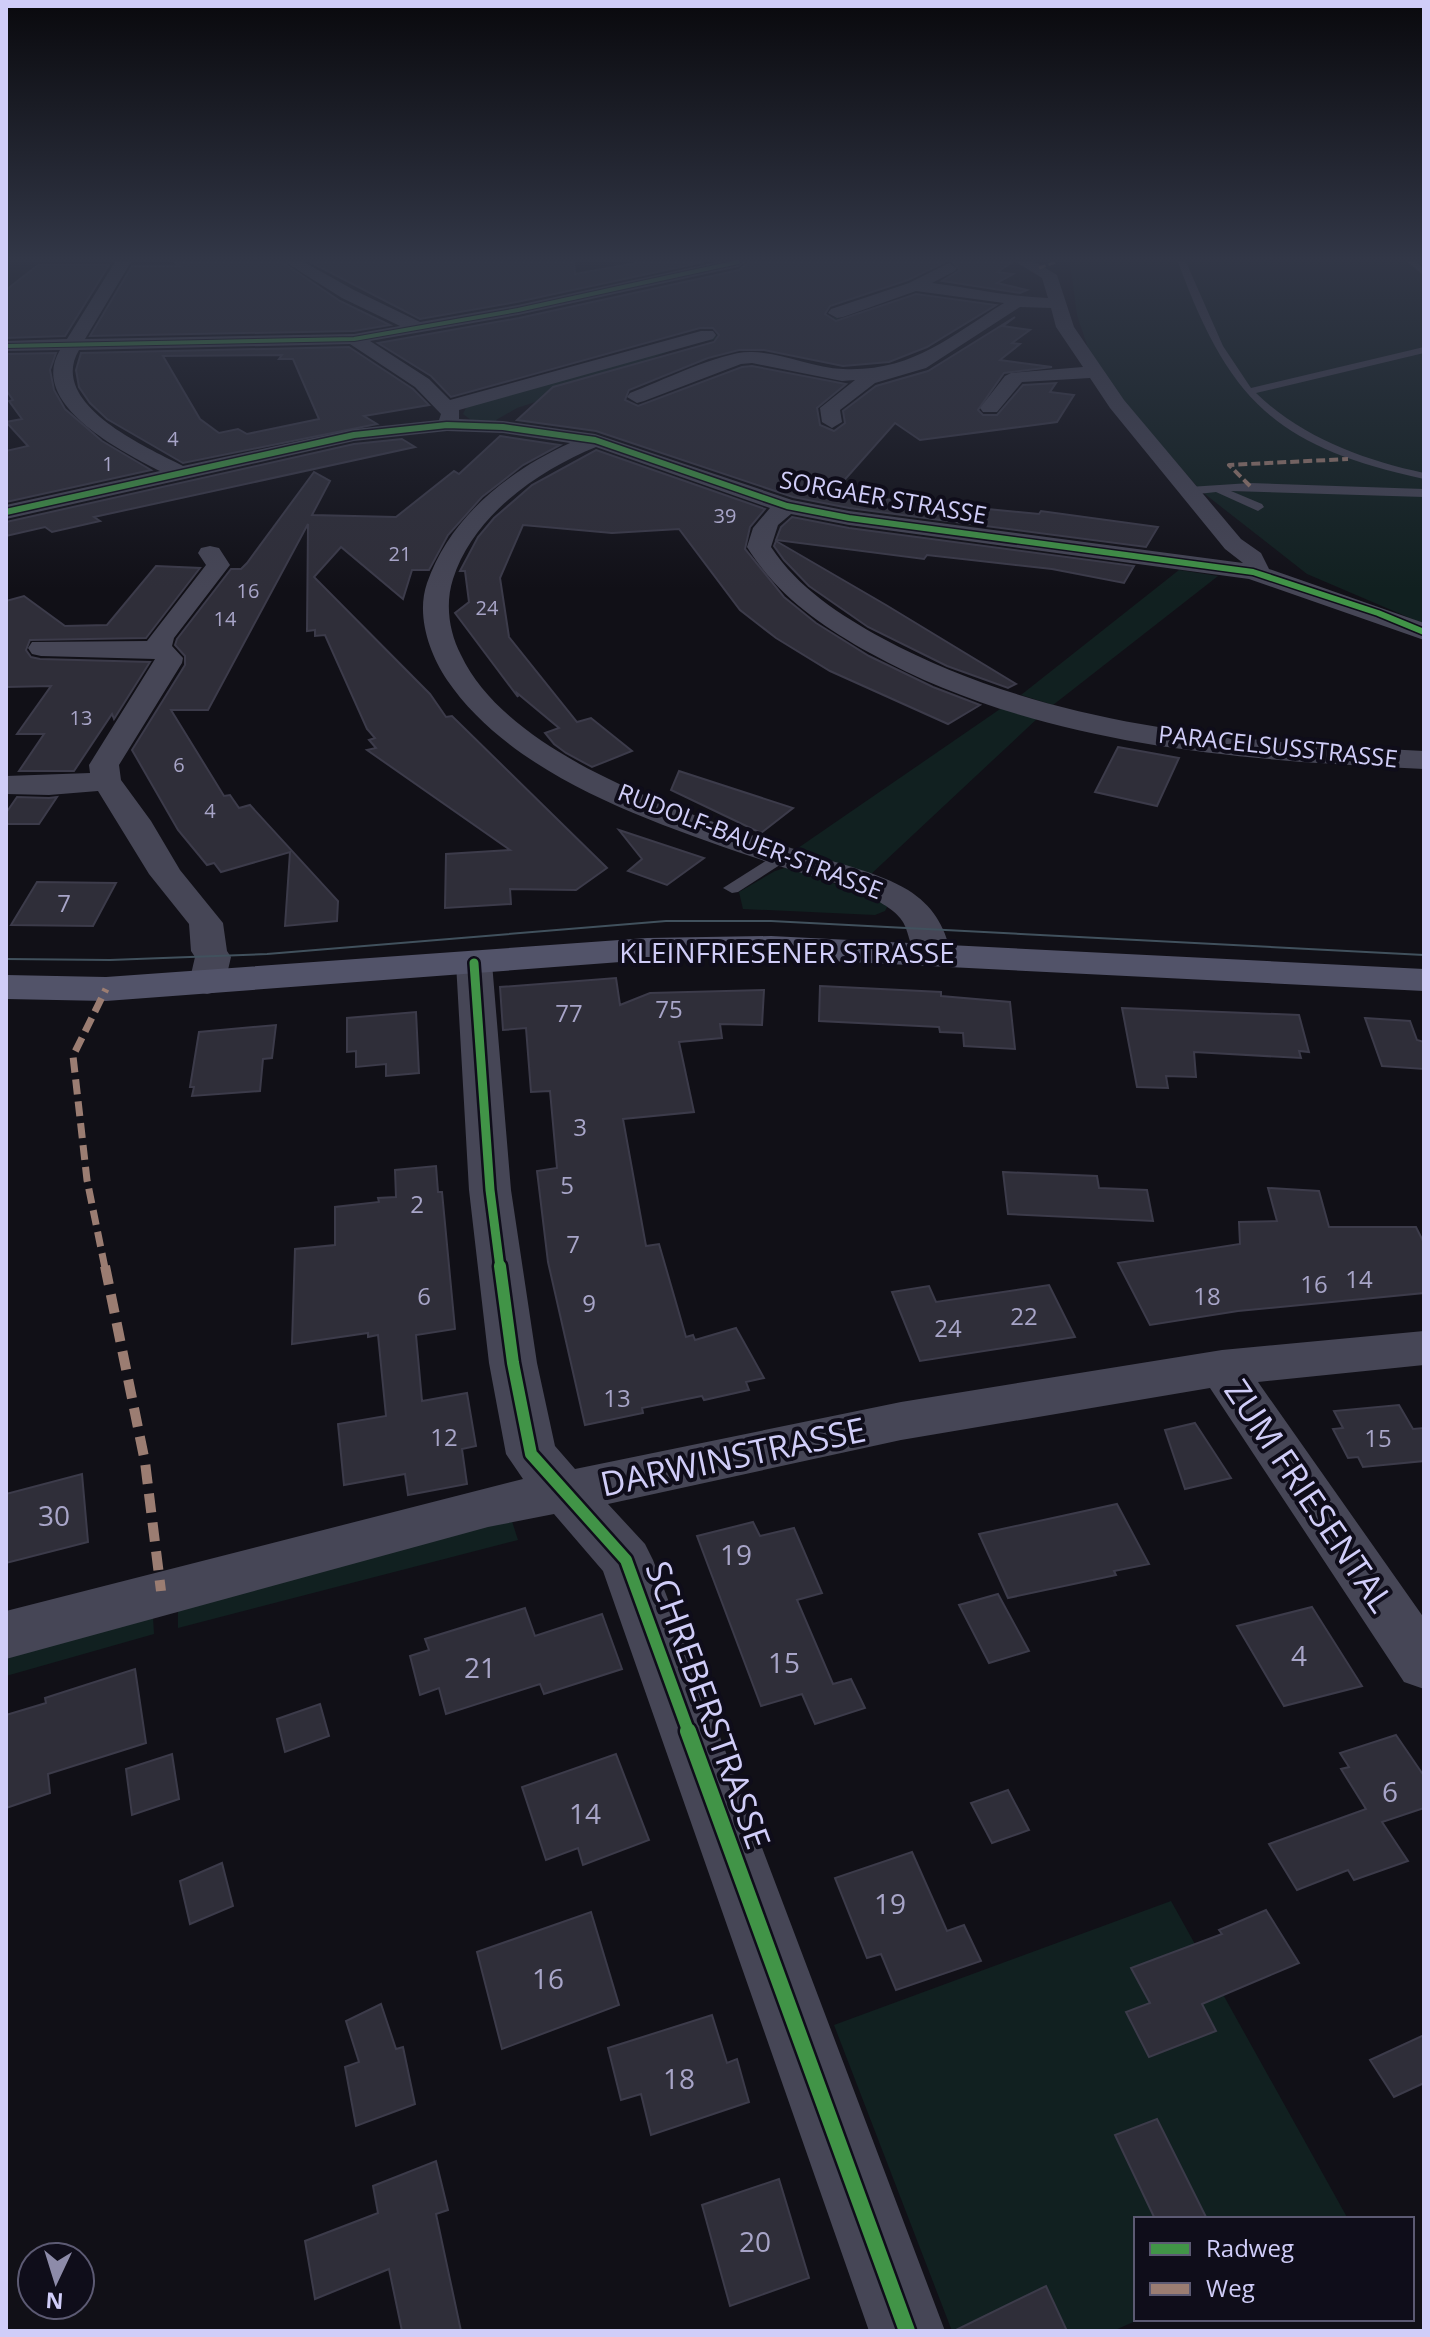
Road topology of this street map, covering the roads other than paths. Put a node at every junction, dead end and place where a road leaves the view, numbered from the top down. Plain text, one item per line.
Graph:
1 (62, 371) edge
2 (404, 371) edge
3 (591, 371) edge
4 (705, 371) edge
5 (822, 371) edge
6 (892, 371) edge
7 (1235, 371) edge
8 (1336, 371) edge
9 (888, 372) junction
10 (1095, 372) joint
11 (1249, 392) junction
12 (637, 397) dead end
13 (990, 408) dead end
14 (447, 416) junction
15 (832, 422) dead end
16 (595, 440) junction
17 (179, 473) junction
18 (1424, 476) edge
19 (1216, 489) junction
20 (1189, 491) junction
21 (1424, 493) edge
22 (787, 506) junction
23 (1258, 507) dead end
24 (6, 512) edge
25 (210, 553) dead end
26 (1253, 572) junction
27 (1424, 632) edge
28 (41, 648) dead end
29 (160, 649) junction
30 (1424, 760) edge
31 (106, 781) junction
32 (6, 785) edge
33 (783, 855) junction
34 (732, 888) dead end
35 (933, 953) junction
36 (474, 963) junction
37 (1424, 980) edge
38 (207, 983) junction
39 (6, 987) edge
40 (1424, 1348) edge
41 (1222, 1368) junction
42 (568, 1492) junction
43 (6, 1635) edge
44 (1424, 1664) edge
45 (907, 2331) edge

1 - 17 street
2 - 14 street
3 - 14 street
4 - 12 street
5 - 9 street
6 - 9 street
7 - 11 lane
8 - 11 lane
9 - 15 street
10 - 13 street
10 - 20 street
11 - 18 lane
14 - 16 street, SORGAER STRASSE
14 - 17 street, SORGAER STRASSE
16 - 22 street, SORGAER STRASSE
16 - 33 street, RUDOLF-BAUER-STRASSE
17 - 24 street, SORGAER STRASSE
19 - 20 lane
19 - 21 lane
19 - 23 lane
20 - 26 street
22 - 26 street, SORGAER STRASSE
22 - 30 street, PARACELSUSSTRASSE
25 - 29 street
26 - 27 street, SORGAER STRASSE
28 - 29 street
29 - 31 street
31 - 32 street
31 - 38 street
33 - 34 lane
33 - 35 street, RUDOLF-BAUER-STRASSE
35 - 36 street, KLEINFRIESENER STRASSE
35 - 37 street, KLEINFRIESENER STRASSE
36 - 38 street, KLEINFRIESENER STRASSE
36 - 42 street, SCHREBERSTRASSE
38 - 39 street, KLEINFRIESENER STRASSE
40 - 41 street, DARWINSTRASSE
41 - 42 street, DARWINSTRASSE
41 - 44 street, ZUM FRIESENTAL
42 - 43 street, DARWINSTRASSE
42 - 45 street, SCHREBERSTRASSE

